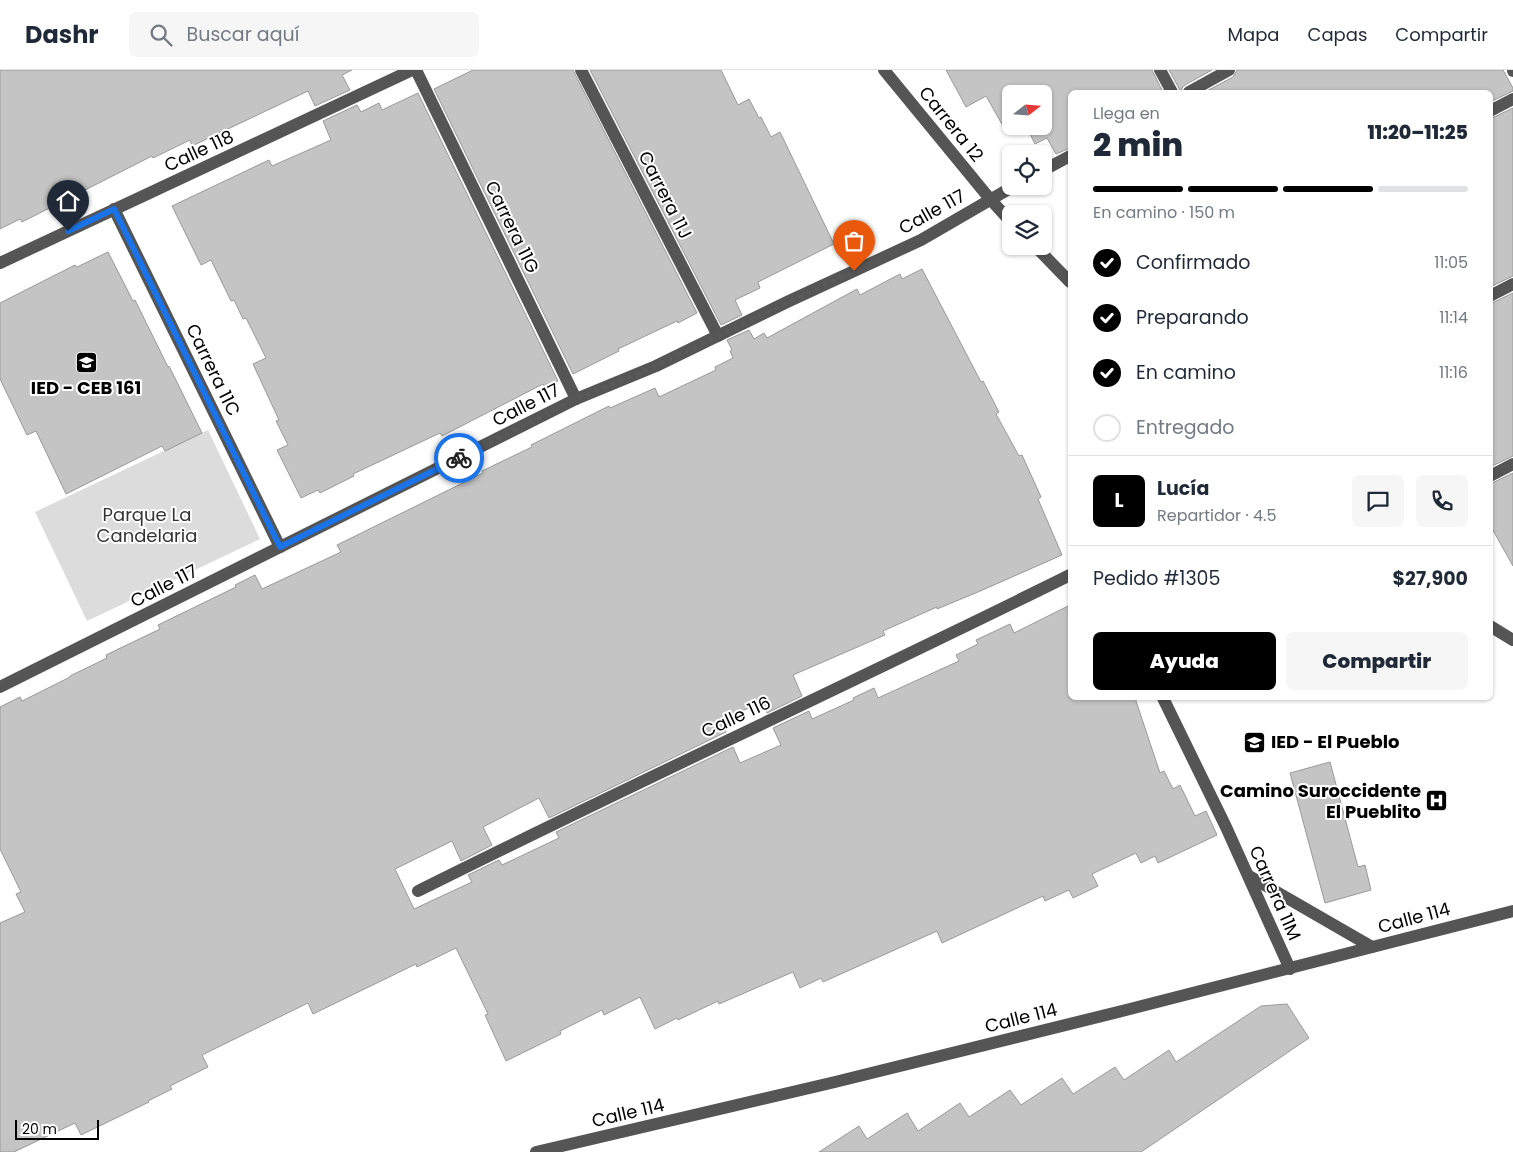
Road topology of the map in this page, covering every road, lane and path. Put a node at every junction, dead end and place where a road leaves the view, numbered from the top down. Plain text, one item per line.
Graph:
1 (412, 70) edge
2 (416, 70) edge
3 (581, 70) edge
4 (884, 70) edge
5 (1160, 70) edge
6 (1229, 70) edge
7 (1171, 90) edge
8 (1193, 90) edge
9 (1513, 99) edge
10 (1493, 110) edge
11 (1068, 157) edge
12 (1052, 166) edge
13 (1002, 192) edge
14 (990, 199) junction
15 (114, 209) junction
16 (1002, 212) edge
17 (1044, 255) edge
18 (0, 263) edge
19 (1068, 280) edge
20 (1513, 284) edge
21 (1493, 294) edge
22 (718, 336) junction
23 (576, 399) junction
24 (1513, 464) edge
25 (1493, 474) edge
26 (280, 547) junction
27 (1068, 575) edge
28 (1493, 628) edge
29 (1513, 640) edge
30 (0, 687) edge
31 (1164, 700) edge
32 (1249, 876) junction
33 (418, 891) dead end
34 (1513, 911) edge
35 (1372, 947) junction
36 (1290, 969) junction
37 (536, 1152) edge

1 - 15 street, Calle 118
2 - 23 street, Carrera 11G
3 - 22 street, Carrera 11J
4 - 14 street, Carrera 12
5 - 7 street
6 - 8 street
9 - 10 street
11 - 12 street
13 - 14 street, Calle 117
14 - 16 street, Carrera 12
14 - 22 street, Calle 117
15 - 18 street, Calle 118
15 - 26 street, Carrera 11C
17 - 19 street
20 - 21 street
22 - 23 street, Calle 117
23 - 26 street, Calle 117
24 - 25 street
26 - 30 street, Calle 117
27 - 33 street, Calle 116
28 - 29 street
31 - 32 street, Carrera 11M
32 - 35 street
32 - 36 street, Carrera 11M
34 - 35 street, Calle 114
35 - 36 street, Calle 114
36 - 37 street, Calle 114

